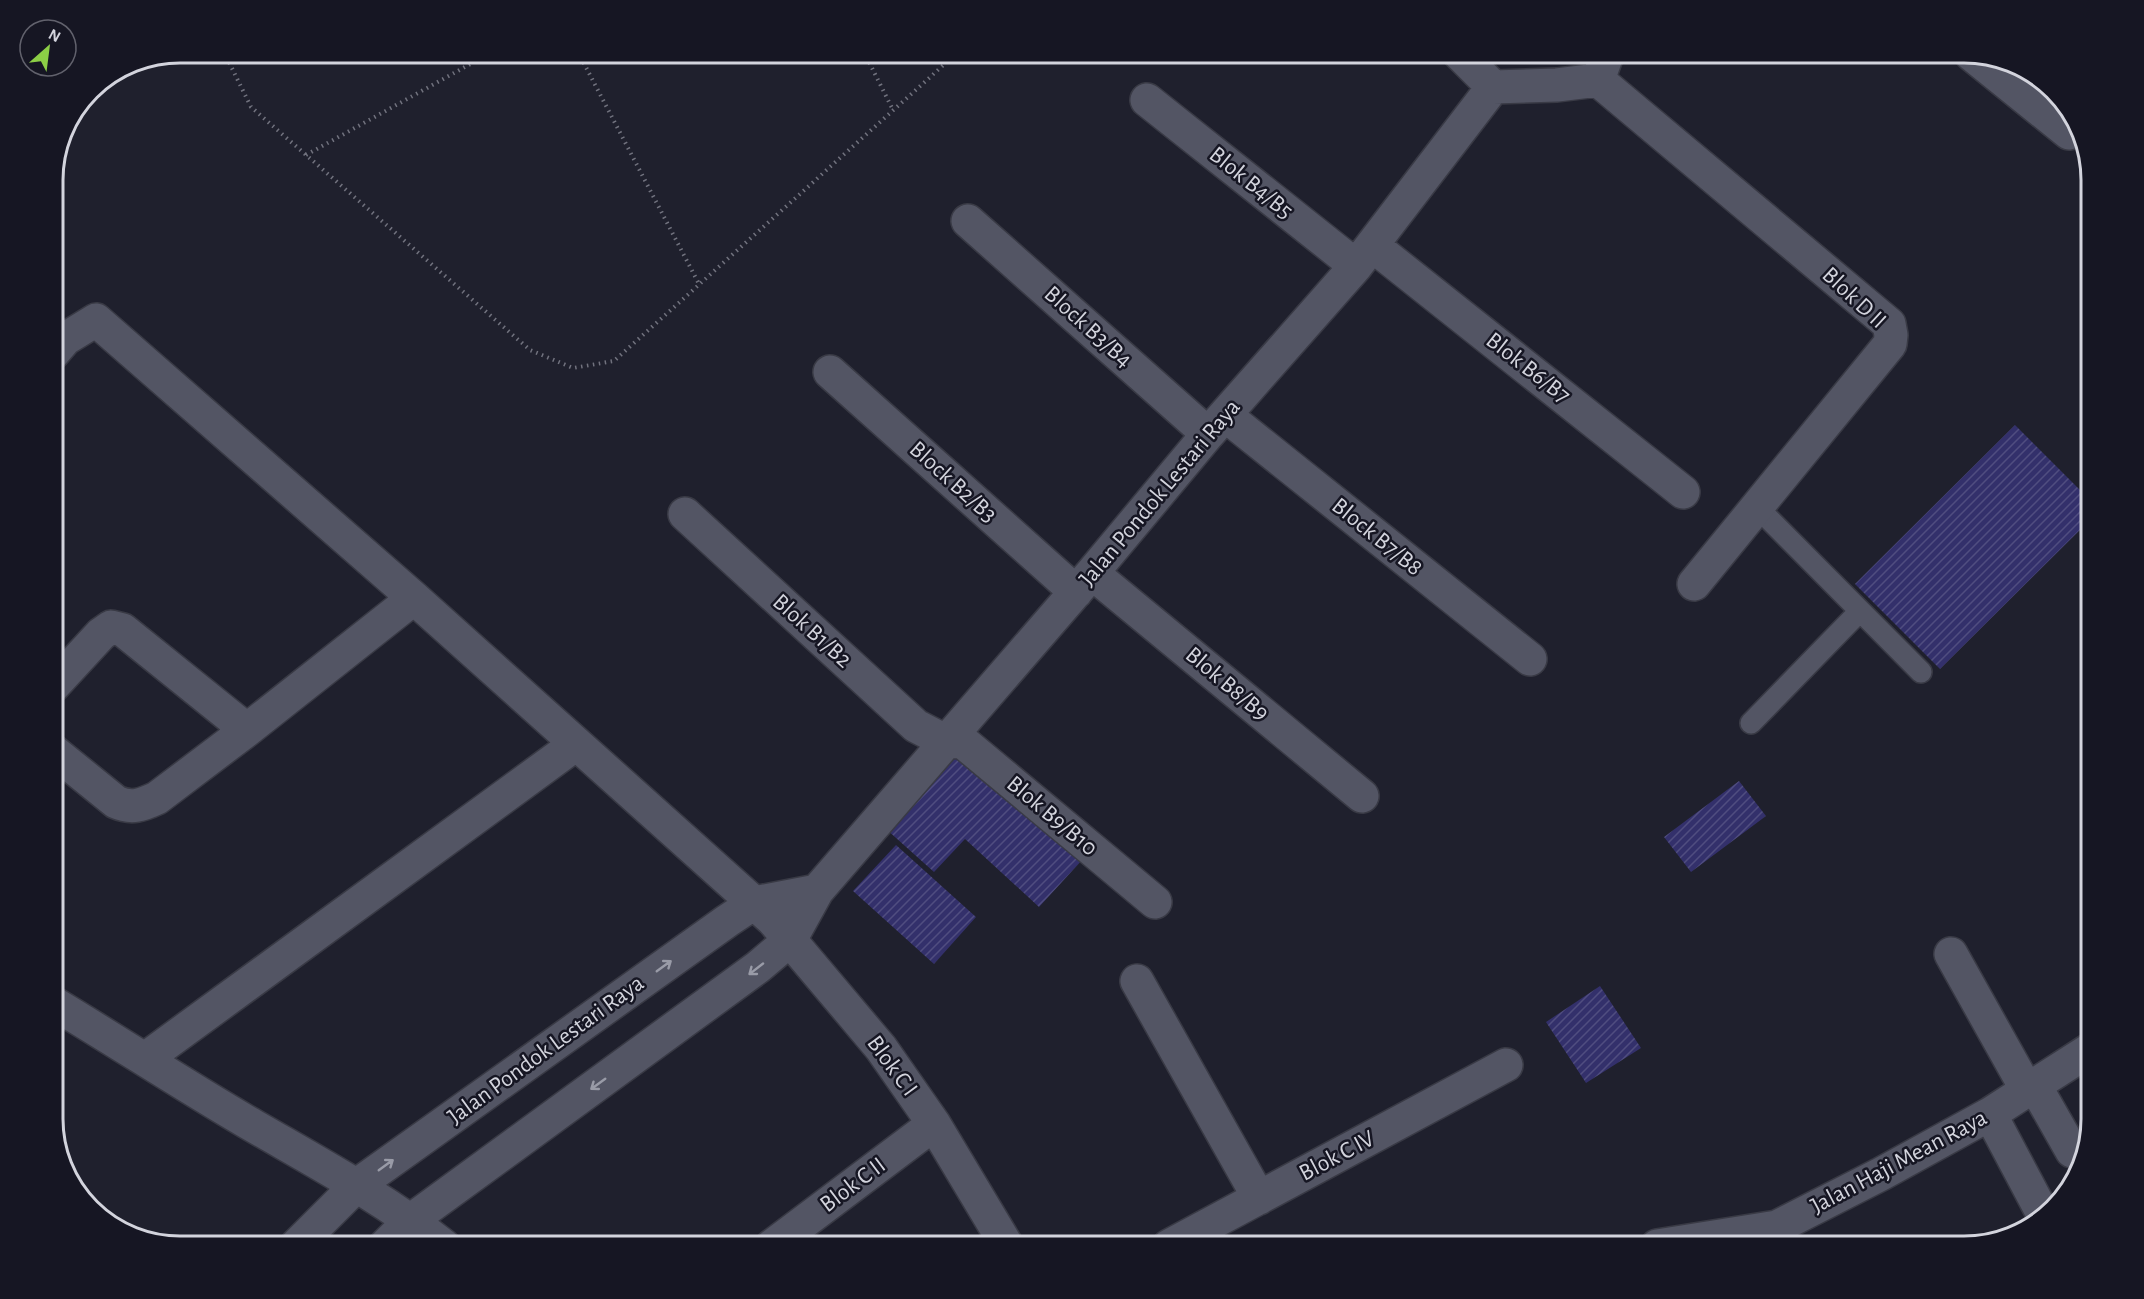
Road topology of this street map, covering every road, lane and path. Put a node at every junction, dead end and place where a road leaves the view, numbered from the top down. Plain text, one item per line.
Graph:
1 (229, 63) edge
2 (472, 63) edge
3 (584, 63) edge
4 (870, 63) edge
5 (946, 63) edge
6 (1469, 63) edge
7 (1985, 65) edge
8 (1603, 66) edge
9 (1493, 87) junction
10 (1147, 100) dead end
11 (893, 110) junction
12 (2069, 133) dead end
13 (306, 155) junction
14 (968, 221) dead end
15 (1364, 255) junction
16 (699, 284) junction
17 (63, 341) edge
18 (830, 372) dead end
19 (1216, 425) junction
20 (1683, 492) dead end
21 (1757, 507) junction
22 (684, 514) dead end
23 (1084, 582) junction
24 (1694, 584) dead end
25 (414, 598) junction
26 (1860, 611) junction
27 (1530, 659) dead end
28 (1921, 672) dead end
29 (63, 675) edge
30 (1751, 723) dead end
31 (247, 730) junction
32 (945, 741) junction
33 (576, 744) junction
34 (63, 759) edge
35 (1362, 796) dead end
36 (817, 891) junction
37 (1155, 902) dead end
38 (754, 903) junction
39 (790, 940) junction
40 (1951, 954) dead end
41 (1137, 981) dead end
42 (63, 1009) edge
43 (2081, 1056) edge
44 (145, 1059) junction
45 (1506, 1065) dead end
46 (2031, 1088) junction
47 (1990, 1114) junction
48 (934, 1124) junction
49 (2072, 1151) dead end
50 (356, 1186) junction
51 (1259, 1198) junction
52 (2040, 1208) edge
53 (410, 1221) junction
54 (306, 1236) edge
55 (395, 1236) edge
56 (430, 1236) edge
57 (785, 1236) edge
58 (1001, 1236) edge
59 (1188, 1236) edge
60 (1722, 1236) edge

1 - 13 path
2 - 13 path
3 - 16 path
4 - 11 path
5 - 11 path
6 - 9 street
7 - 12 street
8 - 9 street
8 - 21 street, Blok D II
9 - 15 street, Jalan Pondok Lestari Raya
10 - 15 street, Blok B4/B5
11 - 16 path
13 - 16 path
14 - 19 street, Block B3/B4
15 - 19 street, Jalan Pondok Lestari Raya
15 - 20 street, Blok B6/B7
17 - 25 street, Blok C I
18 - 23 street, Block B2/B3
19 - 23 street, Jalan Pondok Lestari Raya
19 - 27 street, Block B7/B8
21 - 24 street, Blok D II
21 - 26 lane
22 - 32 street, Blok B1/B2
23 - 32 street, Jalan Pondok Lestari Raya
23 - 35 street, Blok B8/B9
25 - 31 street
25 - 33 street, Blok C I
26 - 28 lane
26 - 30 lane
29 - 31 street
31 - 34 street
32 - 36 street, Jalan Pondok Lestari Raya
32 - 37 street, Blok B9/B10
33 - 38 street, Blok C I
33 - 44 street
36 - 38 street, Jalan Pondok Lestari Raya
36 - 39 street, Jalan Pondok Lestari Raya
38 - 39 street, Blok C I
50 -> 38 street, Jalan Pondok Lestari Raya
39 - 48 street, Blok C I
39 -> 53 street, Jalan Pondok Lestari Raya
40 - 46 street
41 - 51 street
42 - 44 street
43 - 46 street, Jalan Haji Mean Raya
44 - 50 street
45 - 51 street, Blok C IV
46 - 47 street, Jalan Haji Mean Raya
46 - 49 street
47 - 52 street
47 - 60 street, Jalan Haji Mean Raya
48 - 57 street, Blok C II
48 - 58 street, Blok C I
50 - 53 street
50 - 54 street, Jalan Pondok Lestari Raya
51 - 59 street, Blok C IV
53 - 55 street, Jalan Pondok Lestari Raya
53 - 56 street

